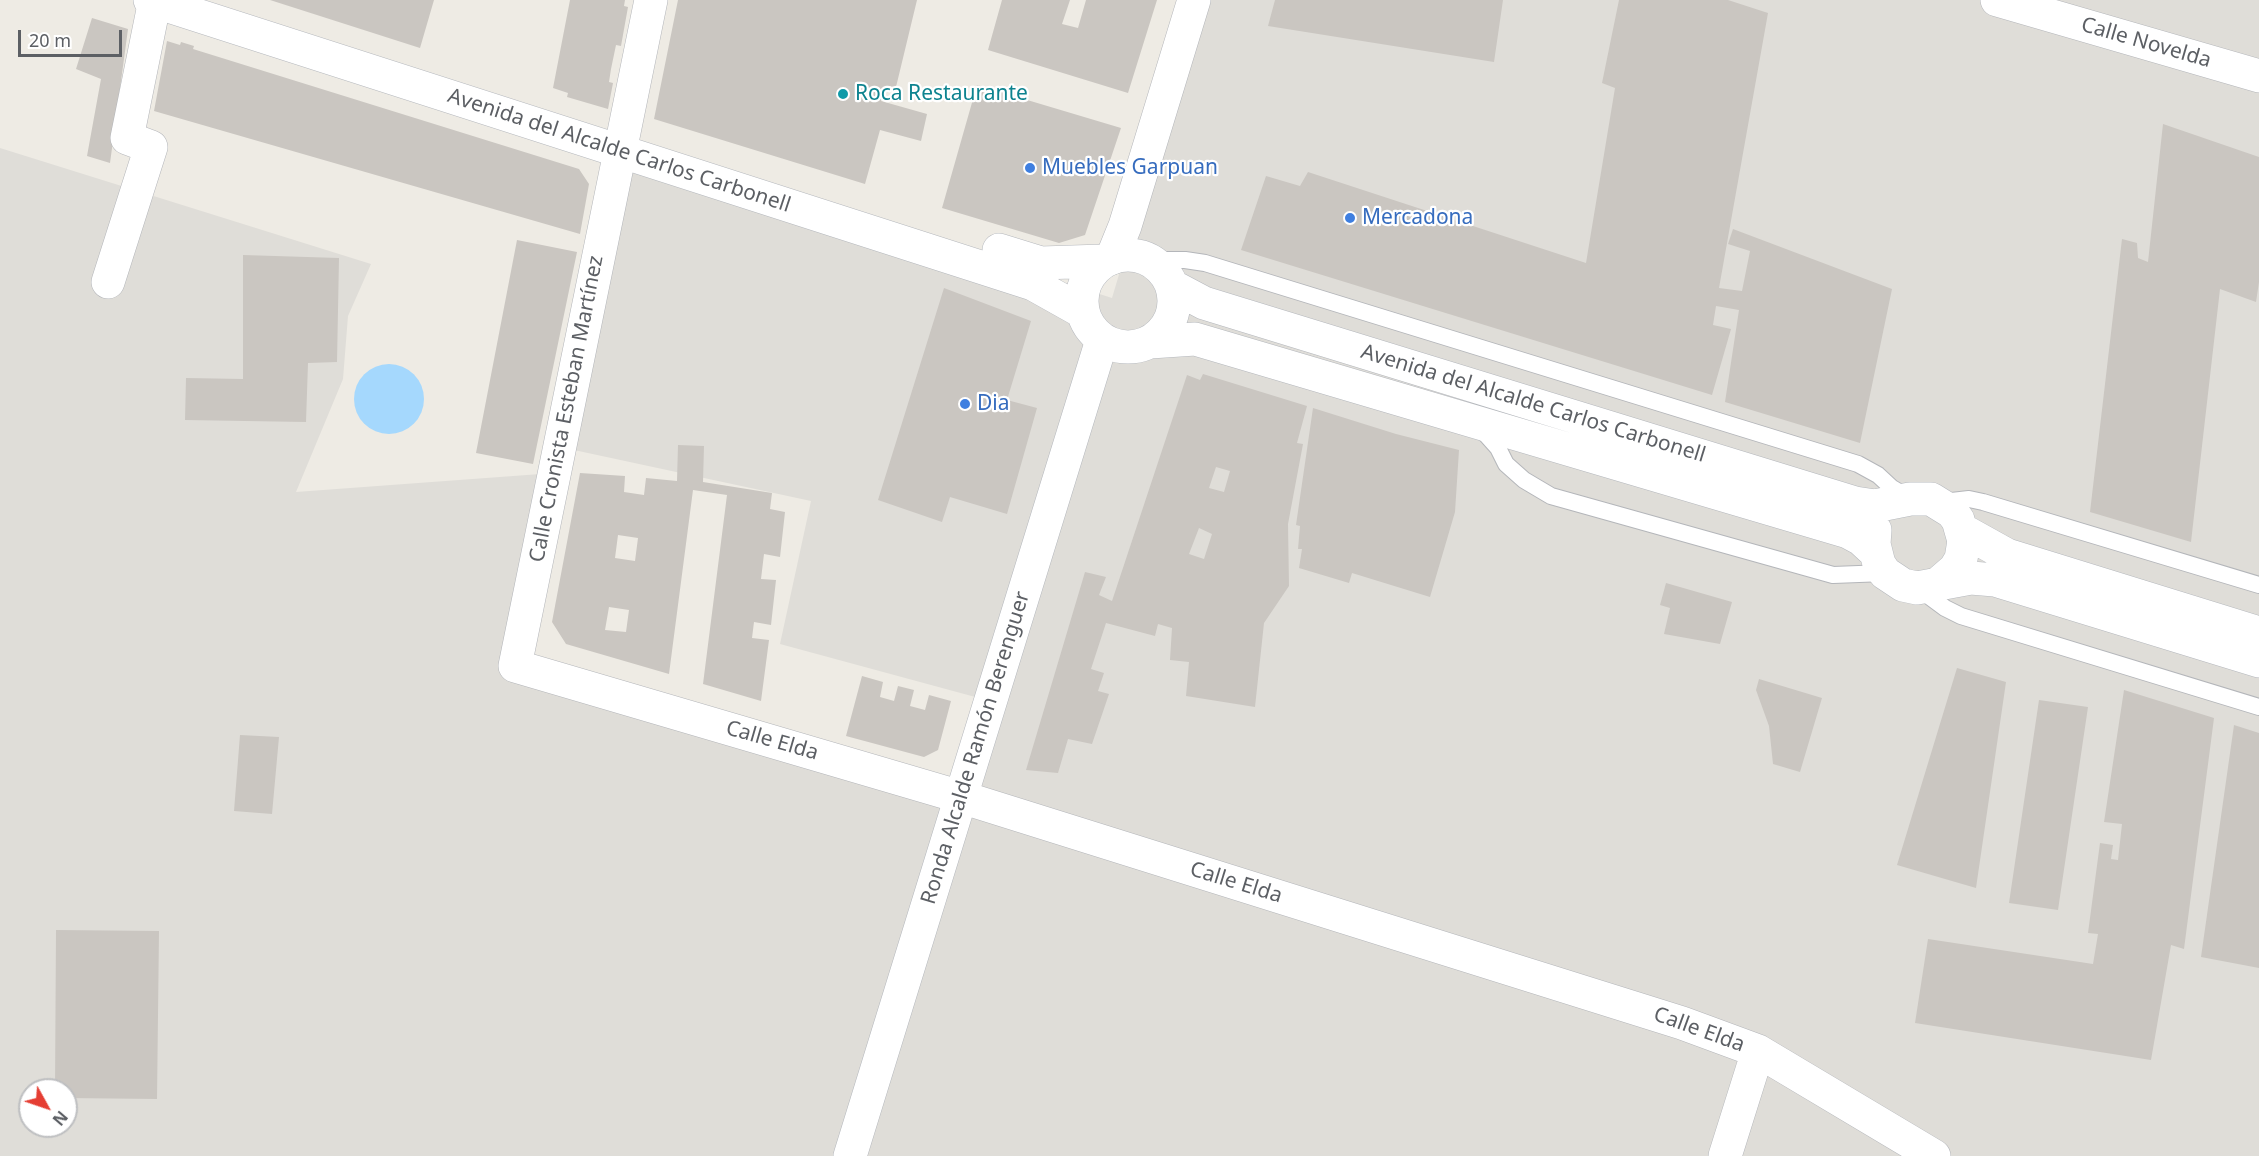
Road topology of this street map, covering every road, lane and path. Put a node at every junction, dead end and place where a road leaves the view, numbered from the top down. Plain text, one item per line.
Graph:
1 (153, 0) edge
2 (217, 0) edge
3 (651, 0) edge
4 (1194, 0) edge
5 (1211, 0) edge
6 (1997, 0) edge
7 (2075, 11) edge
8 (2259, 76) edge
9 (621, 140) junction
10 (1126, 259) junction
11 (108, 282) dead end
12 (1172, 286) junction
13 (1083, 312) junction
14 (1102, 340) junction
15 (1150, 342) junction
16 (1471, 421) junction
17 (1916, 501) junction
18 (1962, 531) junction
19 (1880, 563) junction
20 (1929, 585) junction
21 (2259, 585) edge
22 (2259, 633) edge
23 (2259, 661) edge
24 (515, 666) joint
25 (2259, 707) edge
26 (961, 796) junction
27 (1758, 1051) junction
28 (850, 1156) edge
29 (1725, 1156) edge
30 (1934, 1156) edge

1 - 9 street, Avenida del Alcalde Carlos Carbonell
1 - 11 street
2 - 9 street, Avenida del Alcalde Carlos Carbonell
3 - 9 street, Calle Cronista Esteban Martínez
4 - 10 street
5 - 10 street
6 - 7 street, Calle Novelda
7 - 8 street, Calle Novelda
9 - 10 street, Avenida del Alcalde Carlos Carbonell
9 - 13 street, Avenida del Alcalde Carlos Carbonell
9 - 24 street, Calle Cronista Esteban Martínez
10 - 12 street
10 - 13 street
10 - 17 lane
12 - 15 street
12 - 17 street, Avenida del Alcalde Carlos Carbonell
13 - 14 street
14 - 15 street
14 - 26 street, Ronda Alcalde Ramón Berenguer
15 - 16 street, Avenida del Alcalde Carlos Carbonell
16 - 19 street, Avenida del Alcalde Carlos Carbonell
16 - 19 lane
17 - 18 street
17 - 19 street
17 - 21 lane
18 - 20 street
18 - 22 street
19 - 20 street, Avenida del Alcalde Carlos Carbonell
20 - 23 street
20 - 25 lane
24 - 26 street, Calle Elda
26 - 27 street, Calle Elda
26 - 28 street, Ronda Alcalde Ramón Berenguer
27 - 29 street
27 - 30 street, Calle Elda

